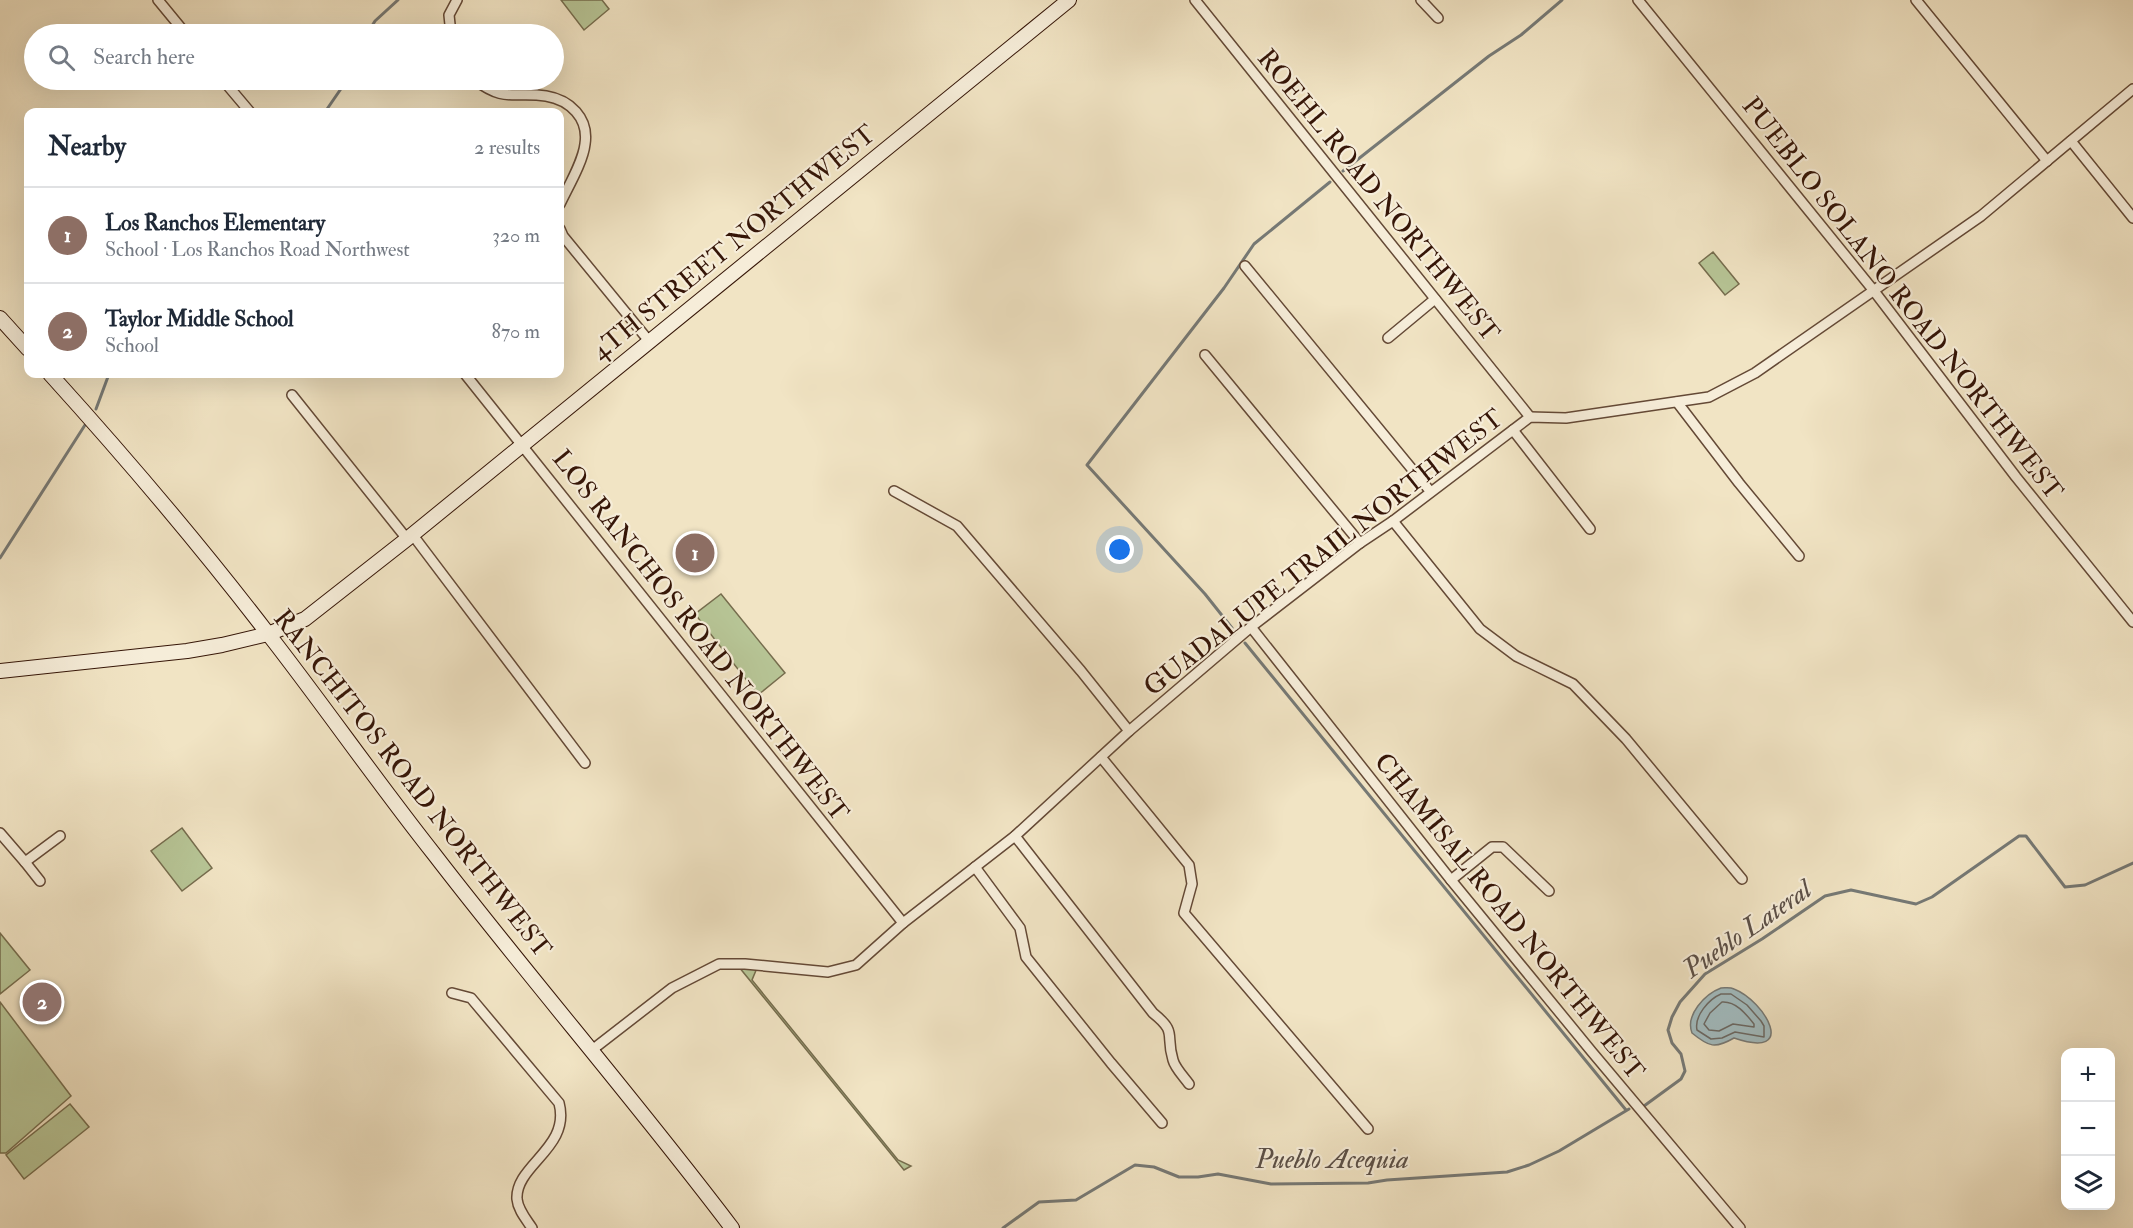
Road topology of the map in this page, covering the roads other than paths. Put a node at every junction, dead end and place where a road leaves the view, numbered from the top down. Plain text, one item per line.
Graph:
1 (158, 0) edge
2 (457, 0) edge
3 (1069, 0) edge
4 (1195, 0) edge
5 (1421, 0) edge
6 (1638, 0) edge
7 (1916, 0) edge
8 (1438, 18) dead end
9 (178, 24) edge
10 (450, 24) edge
11 (2133, 89) edge
12 (231, 90) edge
13 (492, 90) edge
14 (247, 108) edge
15 (2071, 141) junction
16 (2047, 161) junction
17 (564, 195) edge
18 (2133, 218) edge
19 (564, 237) edge
20 (1245, 266) dead end
21 (1874, 291) junction
22 (1435, 299) junction
23 (0, 318) edge
24 (1388, 338) dead end
25 (649, 341) junction
26 (24, 345) edge
27 (1205, 355) dead end
28 (54, 378) edge
29 (468, 378) edge
30 (292, 395) dead end
31 (1677, 402) junction
32 (1530, 417) junction
33 (1513, 430) junction
34 (523, 444) junction
35 (894, 491) dead end
36 (1430, 491) junction
37 (1393, 521) junction
38 (1590, 529) dead end
39 (409, 537) junction
40 (1360, 543) junction
41 (1799, 556) dead end
42 (2133, 622) edge
43 (1251, 627) junction
44 (268, 634) junction
45 (0, 670) edge
46 (1130, 731) junction
47 (1101, 757) junction
48 (585, 763) dead end
49 (0, 833) edge
50 (60, 836) dead end
51 (1016, 836) junction
52 (25, 862) junction
53 (975, 867) junction
54 (1742, 879) dead end
55 (1451, 880) junction
56 (40, 881) dead end
57 (1549, 891) dead end
58 (903, 923) junction
59 (452, 993) dead end
60 (592, 1050) junction
61 (1189, 1084) dead end
62 (1162, 1123) dead end
63 (1368, 1129) dead end
64 (532, 1228) edge
65 (732, 1228) edge
66 (1740, 1228) edge

1 - 9 street
2 - 10 street
3 - 25 main road, 4TH STREET NORTHWEST
4 - 22 street, ROEHL ROAD NORTHWEST
5 - 8 street
6 - 21 street, PUEBLO SOLANO ROAD NORTHWEST
7 - 16 street
11 - 15 street, GUADALUPE TRAIL NORTHWEST
12 - 14 street
13 - 17 street
15 - 16 street, GUADALUPE TRAIL NORTHWEST
15 - 18 street
16 - 21 street, GUADALUPE TRAIL NORTHWEST
19 - 25 street
20 - 36 street
21 - 31 street, GUADALUPE TRAIL NORTHWEST
21 - 42 street, PUEBLO SOLANO ROAD NORTHWEST
22 - 24 street
22 - 32 street, ROEHL ROAD NORTHWEST
23 - 26 main road
25 - 34 main road, 4TH STREET NORTHWEST
27 - 40 street
28 - 44 main road, RANCHITOS ROAD NORTHWEST
29 - 34 street, LOS RANCHOS ROAD NORTHWEST
30 - 39 street
31 - 32 street, GUADALUPE TRAIL NORTHWEST
31 - 41 street
32 - 33 street, GUADALUPE TRAIL NORTHWEST
33 - 36 street, GUADALUPE TRAIL NORTHWEST
33 - 38 street
34 - 39 main road, 4TH STREET NORTHWEST
34 - 58 street, LOS RANCHOS ROAD NORTHWEST
35 - 46 street
36 - 37 street, GUADALUPE TRAIL NORTHWEST
37 - 40 street, GUADALUPE TRAIL NORTHWEST
37 - 54 street
39 - 44 main road, 4TH STREET NORTHWEST
39 - 48 street
40 - 43 street, GUADALUPE TRAIL NORTHWEST
43 - 46 street, GUADALUPE TRAIL NORTHWEST
43 - 55 street, CHAMISAL ROAD NORTHWEST
44 - 45 main road, 4TH STREET NORTHWEST
44 - 60 main road, RANCHITOS ROAD NORTHWEST
46 - 47 street, GUADALUPE TRAIL NORTHWEST
47 - 51 street, GUADALUPE TRAIL NORTHWEST
47 - 63 street
49 - 52 street
50 - 52 street
51 - 53 street, GUADALUPE TRAIL NORTHWEST
51 - 61 street
52 - 56 street
53 - 58 street, GUADALUPE TRAIL NORTHWEST
53 - 62 street
55 - 57 street
55 - 66 street, CHAMISAL ROAD NORTHWEST
58 - 60 street, GUADALUPE TRAIL NORTHWEST
59 - 64 street
60 - 65 main road, RANCHITOS ROAD NORTHWEST

